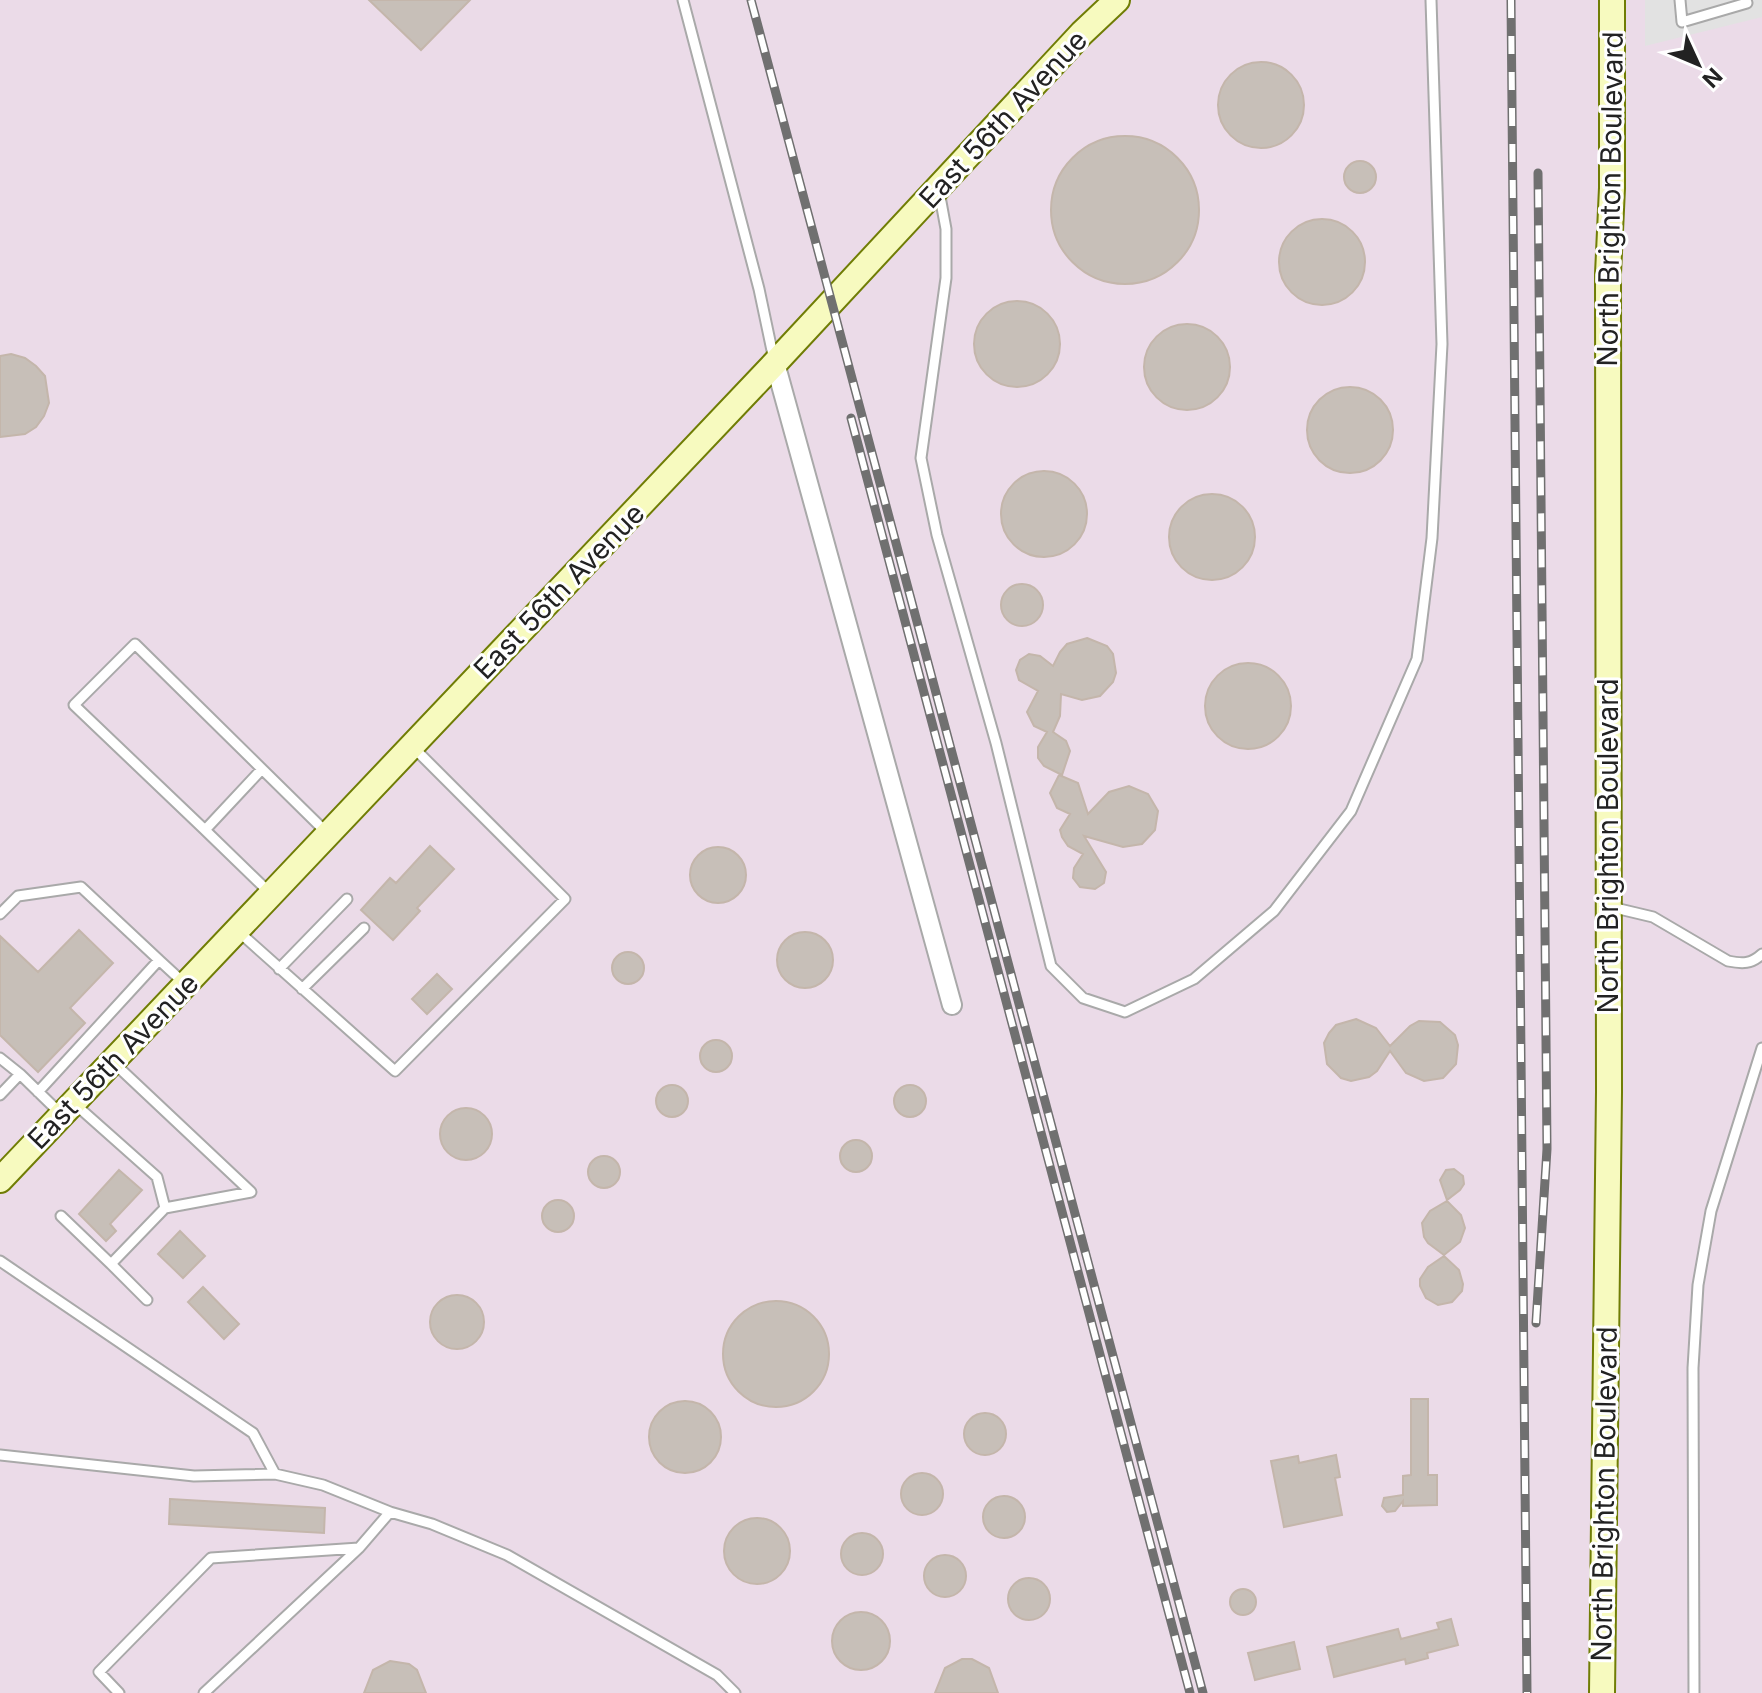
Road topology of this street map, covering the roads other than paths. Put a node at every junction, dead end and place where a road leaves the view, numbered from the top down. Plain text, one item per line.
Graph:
1 (683, 0) edge
2 (1117, 0) edge
3 (1431, 0) edge
4 (1680, 0) edge
5 (1746, 0) edge
6 (1611, 1) edge
7 (939, 188) junction
8 (775, 363) junction
9 (411, 746) junction
10 (262, 769) junction
11 (205, 830) junction
12 (328, 834) junction
13 (271, 894) junction
14 (347, 899) dead end
15 (1608, 906) junction
16 (0, 914) edge
17 (364, 928) dead end
18 (237, 931) junction
19 (1762, 956) edge
20 (159, 960) junction
21 (279, 969) junction
22 (185, 985) junction
23 (302, 989) junction
24 (952, 1005) dead end
25 (1762, 1048) edge
26 (0, 1058) edge
27 (112, 1062) junction
28 (20, 1074) junction
29 (38, 1092) junction
30 (0, 1095) edge
31 (68, 1108) junction
32 (0, 1180) edge
33 (165, 1208) junction
34 (61, 1216) dead end
35 (0, 1261) edge
36 (111, 1264) junction
37 (147, 1300) dead end
38 (0, 1455) edge
39 (275, 1474) junction
40 (390, 1512) junction
41 (359, 1548) junction
42 (119, 1693) edge
43 (204, 1693) edge
44 (735, 1693) edge
45 (1602, 1693) edge
46 (1694, 1693) edge

1 - 8 lane
2 - 7 main road, East 56th Avenue
3 - 7 lane
4 - 5 lane
6 - 15 main road, North Brighton Boulevard
7 - 8 main road, East 56th Avenue
8 - 9 main road, East 56th Avenue
8 - 24 street
9 - 12 main road, East 56th Avenue
9 - 23 lane
10 - 11 lane
10 - 11 lane
10 - 12 lane
11 - 13 lane
12 - 13 main road, East 56th Avenue
13 - 18 main road, East 56th Avenue
14 - 21 lane
15 - 19 lane
15 - 45 main road, North Brighton Boulevard
16 - 20 lane
17 - 23 lane
18 - 21 lane
18 - 22 main road, East 56th Avenue
20 - 22 lane
20 - 29 lane
21 - 23 lane
22 - 27 main road, East 56th Avenue
25 - 46 lane
26 - 28 lane
27 - 31 main road, East 56th Avenue
27 - 33 lane
28 - 29 lane
28 - 30 lane
29 - 31 lane
31 - 32 main road, East 56th Avenue
31 - 33 lane
33 - 36 lane
34 - 36 lane
35 - 39 lane
36 - 37 lane
38 - 39 lane
39 - 40 lane
40 - 41 lane
40 - 44 lane
41 - 42 lane
41 - 43 lane

